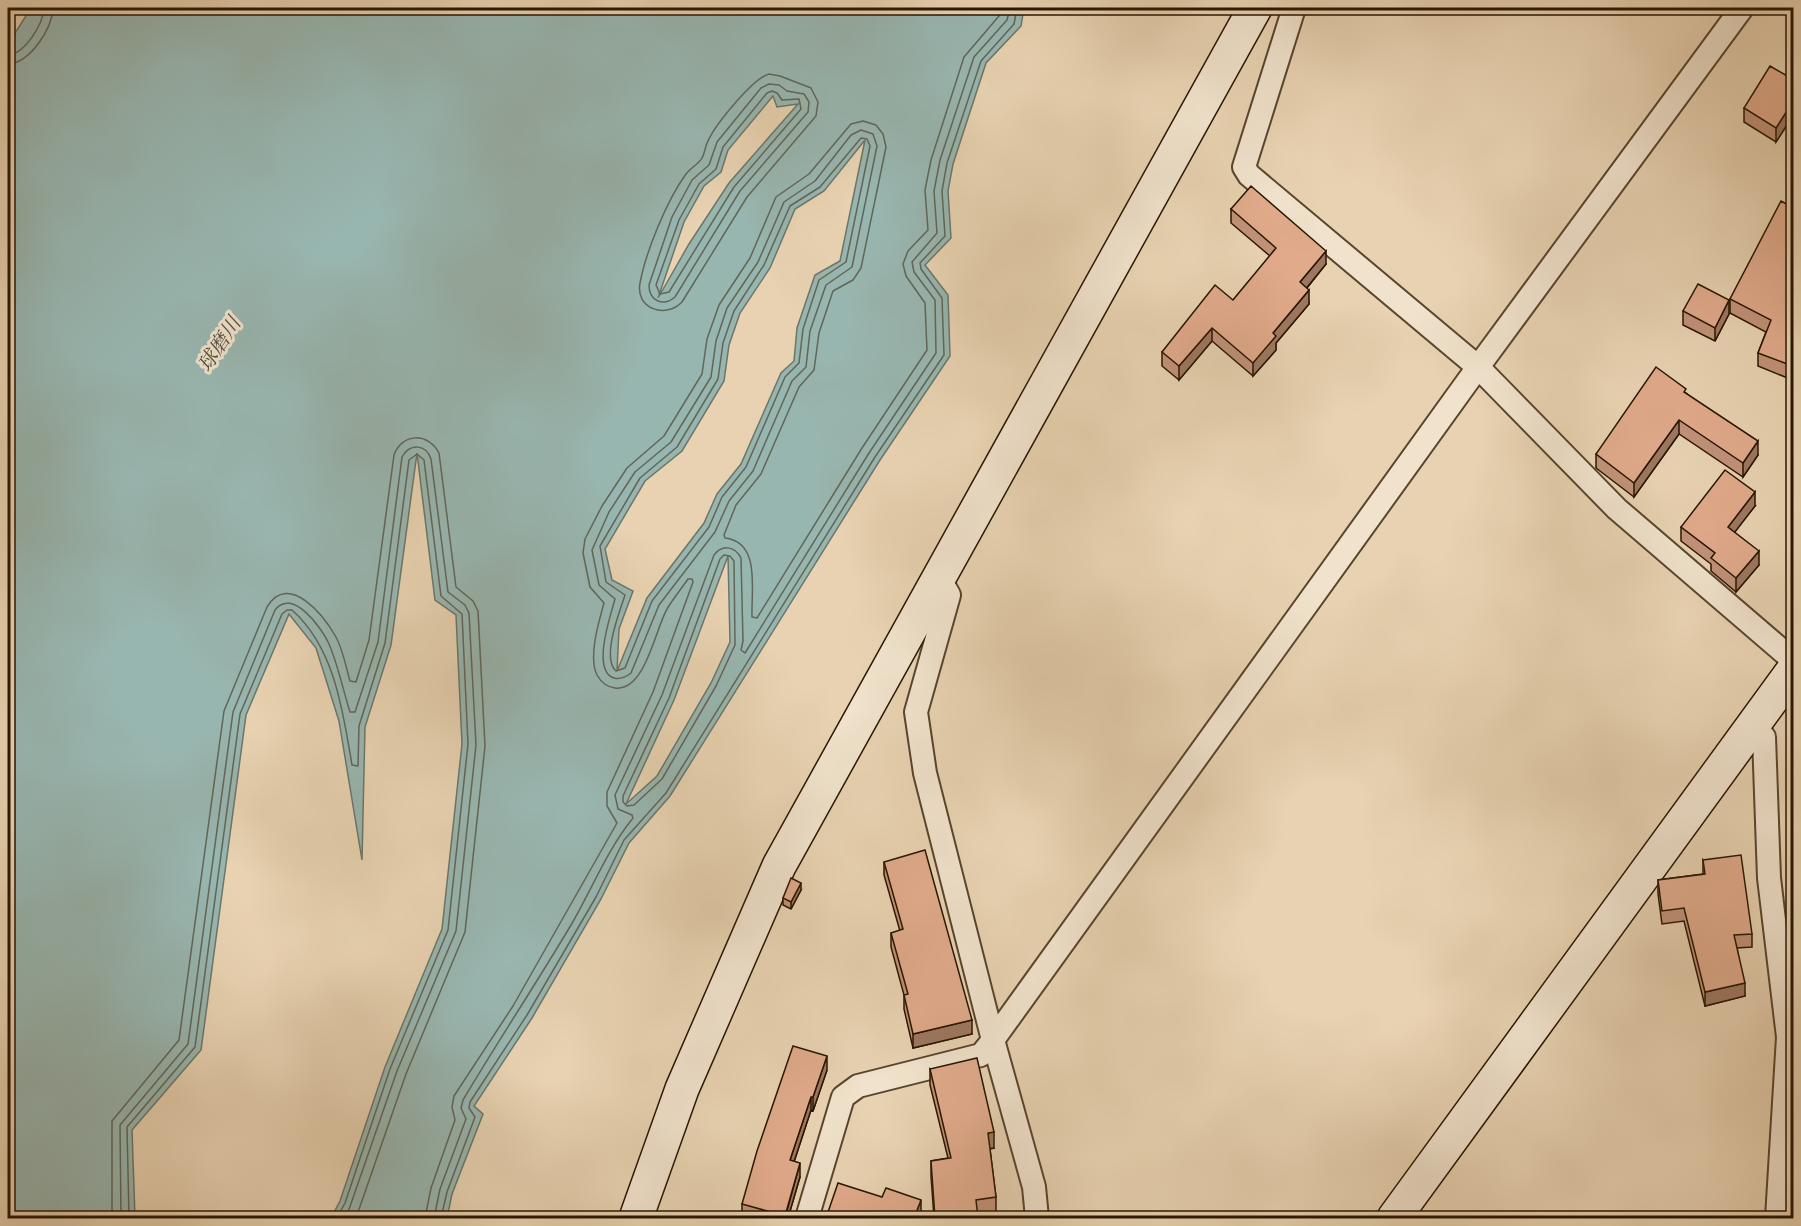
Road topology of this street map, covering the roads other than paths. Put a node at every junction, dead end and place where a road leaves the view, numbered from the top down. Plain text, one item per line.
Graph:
1 (1255, 8) edge
2 (1294, 8) edge
3 (1742, 8) edge
4 (1478, 368) junction
5 (940, 579) junction
6 (1794, 661) edge
7 (1794, 669) edge
8 (1753, 725) junction
9 (993, 1040) junction
10 (636, 1218) edge
11 (807, 1218) edge
12 (1037, 1218) edge
13 (1394, 1218) edge
14 (1777, 1218) edge

1 - 5 street
2 - 4 street
3 - 4 street
4 - 6 street
4 - 9 street
5 - 9 street
5 - 10 street
7 - 8 street
8 - 13 street
8 - 14 street
9 - 11 street
9 - 12 street

